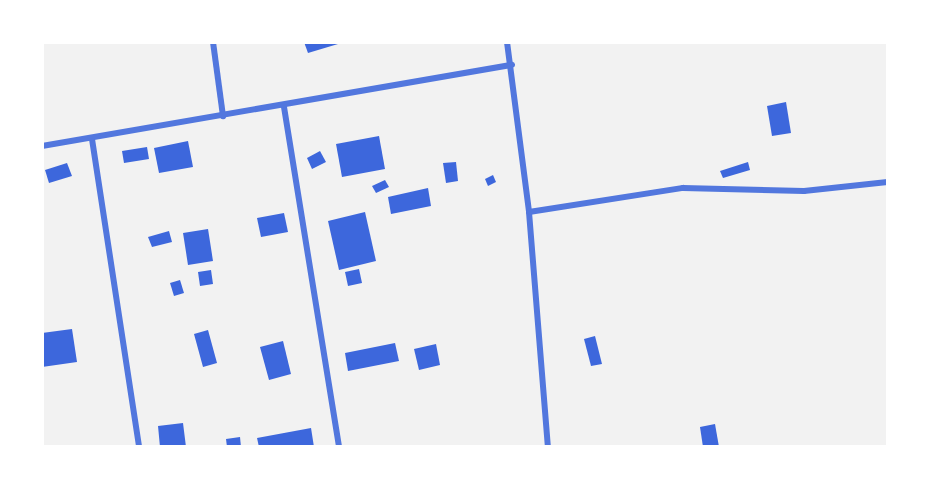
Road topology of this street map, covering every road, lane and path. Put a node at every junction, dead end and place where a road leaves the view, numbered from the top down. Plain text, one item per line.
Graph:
1 (213, 42) edge
2 (507, 42) edge
3 (512, 65) junction
4 (284, 107) junction
5 (223, 116) junction
6 (92, 139) junction
7 (42, 146) edge
8 (888, 182) edge
9 (529, 212) junction
10 (139, 447) edge
11 (339, 447) edge
12 (548, 447) edge

1 - 5 street
2 - 3 street
3 - 4 street
3 - 9 street
4 - 5 street
4 - 11 street
5 - 6 street
6 - 7 street
6 - 10 street
8 - 9 street
9 - 12 street

